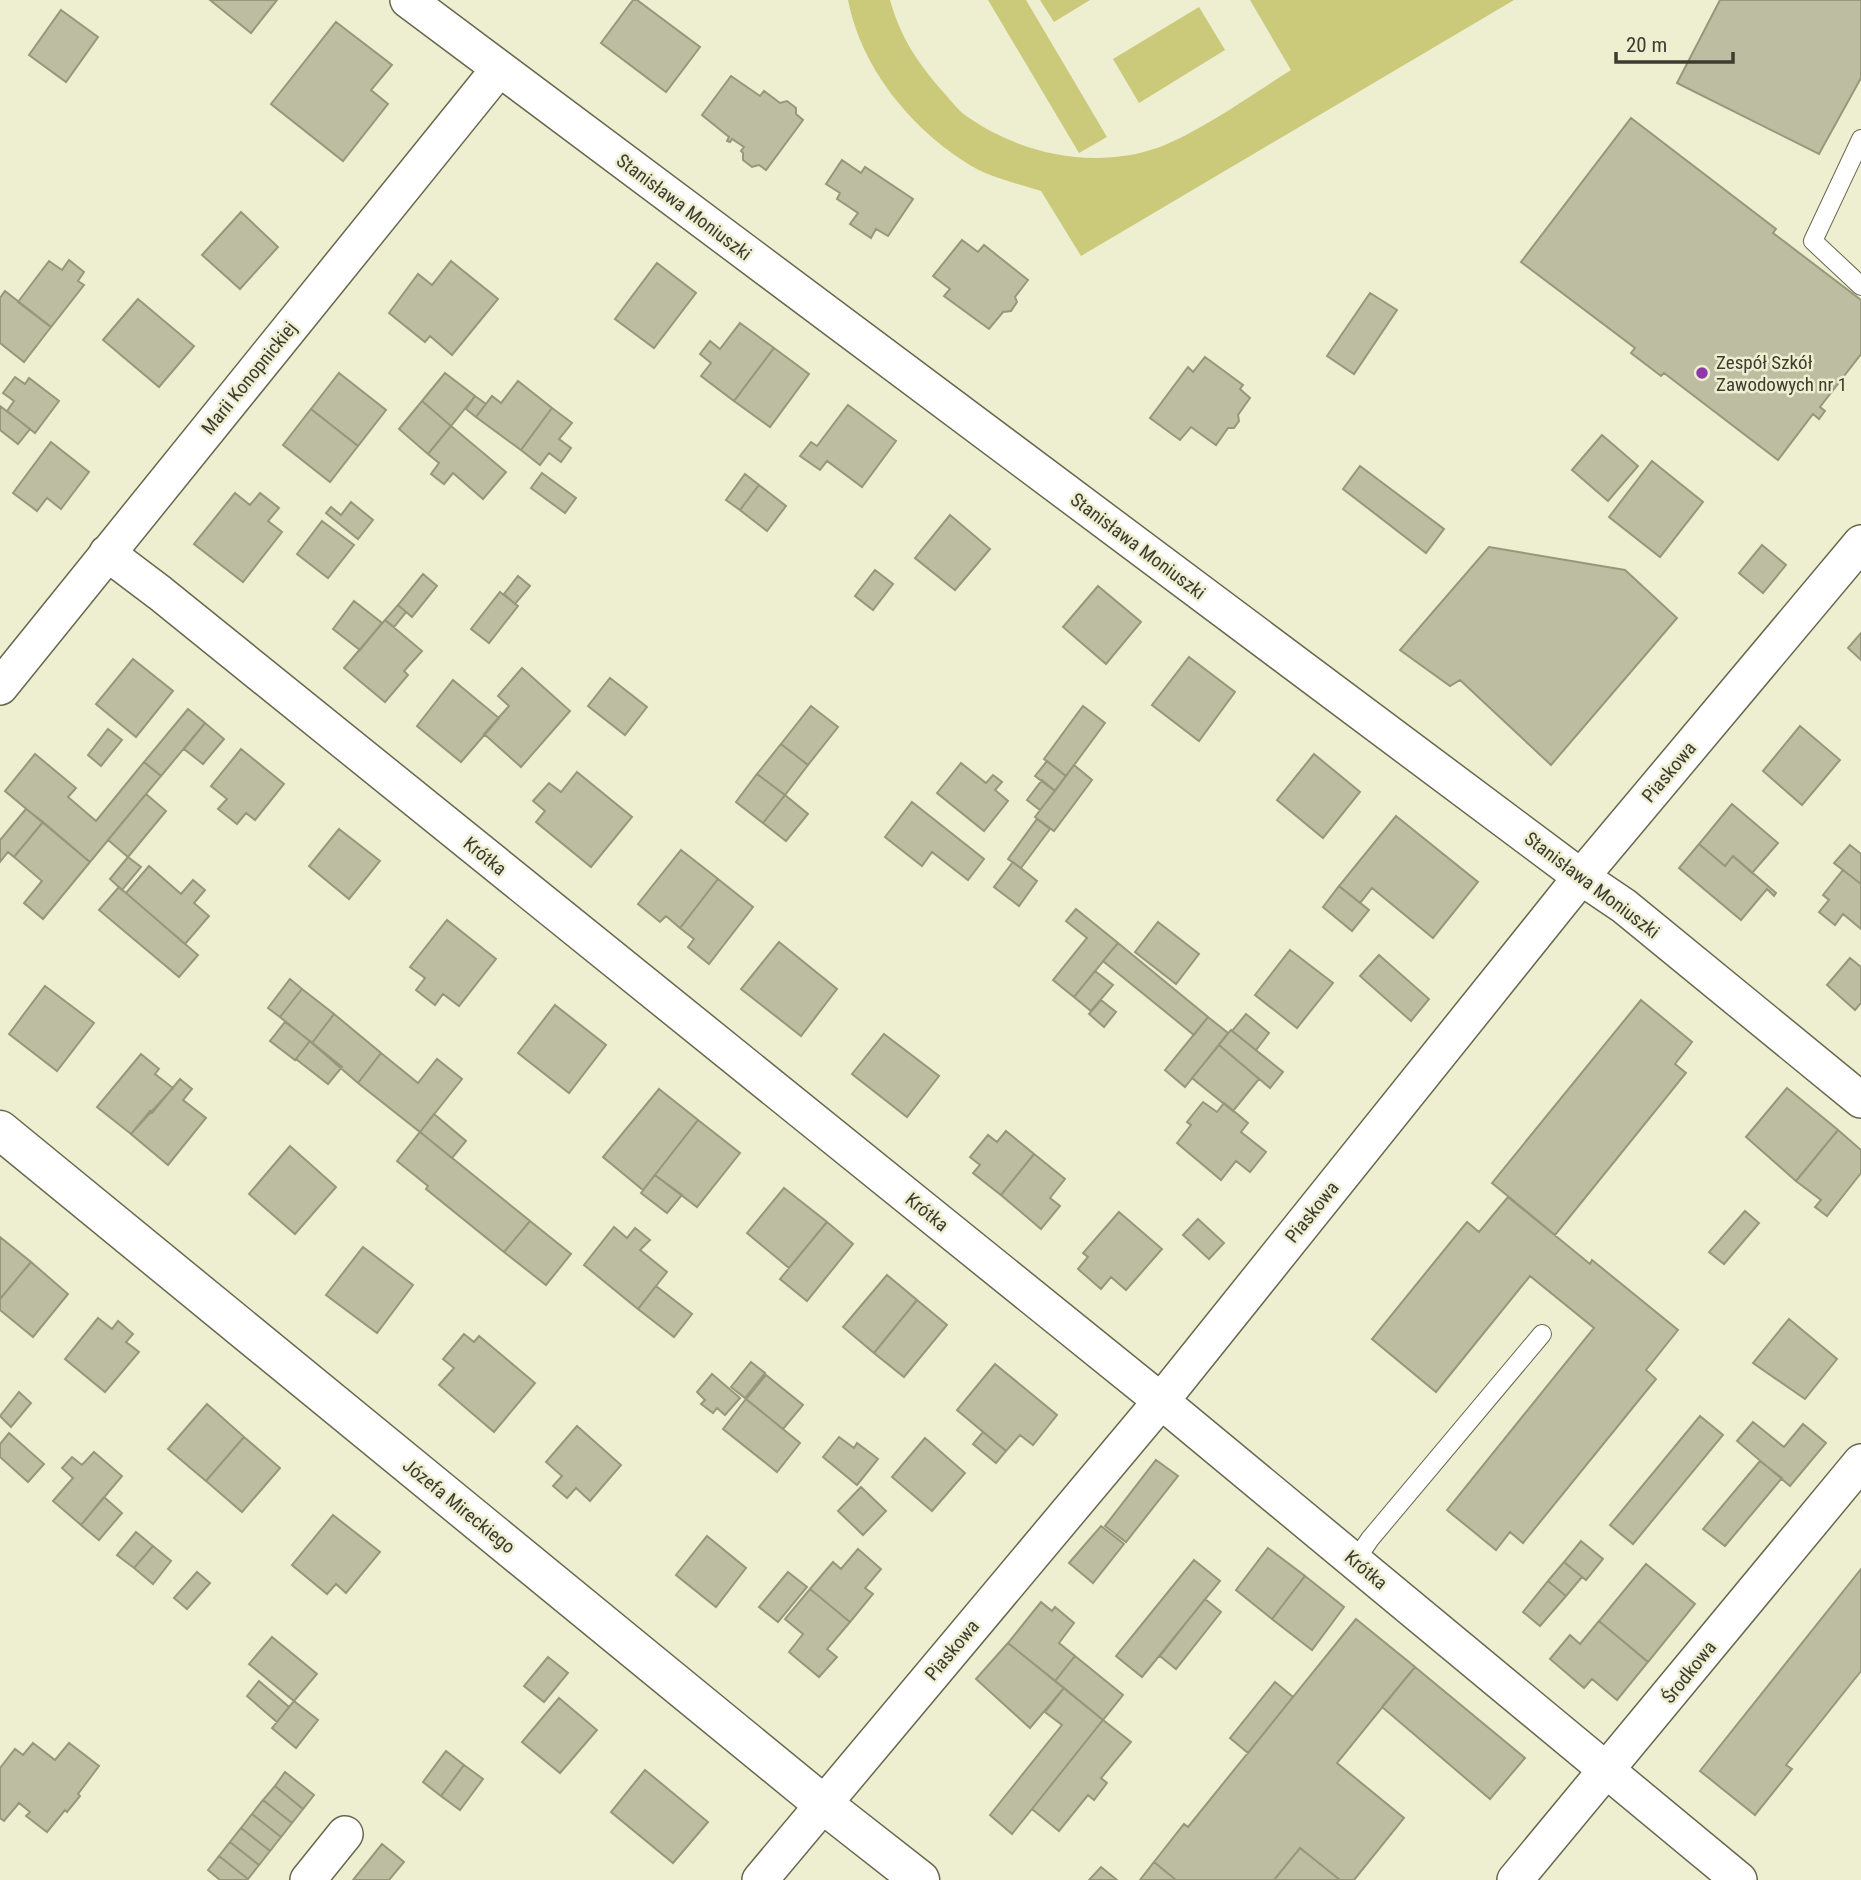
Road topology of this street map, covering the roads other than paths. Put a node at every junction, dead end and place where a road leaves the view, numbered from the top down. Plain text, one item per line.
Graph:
1 (408, 0) edge
2 (499, 69) junction
3 (1861, 139) edge
4 (1861, 286) edge
5 (1861, 543) edge
6 (107, 553) junction
7 (0, 687) edge
8 (1581, 877) junction
9 (1861, 1100) edge
10 (0, 1130) edge
11 (1542, 1334) dead end
12 (1161, 1401) junction
13 (1861, 1462) edge
14 (1355, 1561) junction
15 (1607, 1771) junction
16 (823, 1804) junction
17 (345, 1833) dead end
18 (308, 1880) edge
19 (760, 1880) edge
20 (920, 1880) edge
21 (1515, 1880) edge
22 (1739, 1880) edge

1 - 2 street, Stanisława Moniuszki
2 - 6 street, Marii Konopnickiej
2 - 8 street, Stanisława Moniuszki
3 - 4 lane
5 - 8 street, Piaskowa
6 - 7 street, Marii Konopnickiej
6 - 12 street, Krótka
8 - 9 street, Stanisława Moniuszki
8 - 12 street, Piaskowa
10 - 16 street, Józefa Mireckiego
11 - 14 lane
12 - 14 street, Krótka
12 - 16 street, Piaskowa
13 - 15 street, Środkowa
14 - 15 street, Krótka
15 - 21 street, Środkowa
15 - 22 street, Krótka
16 - 19 street, Piaskowa
16 - 20 street, Józefa Mireckiego
17 - 18 street

